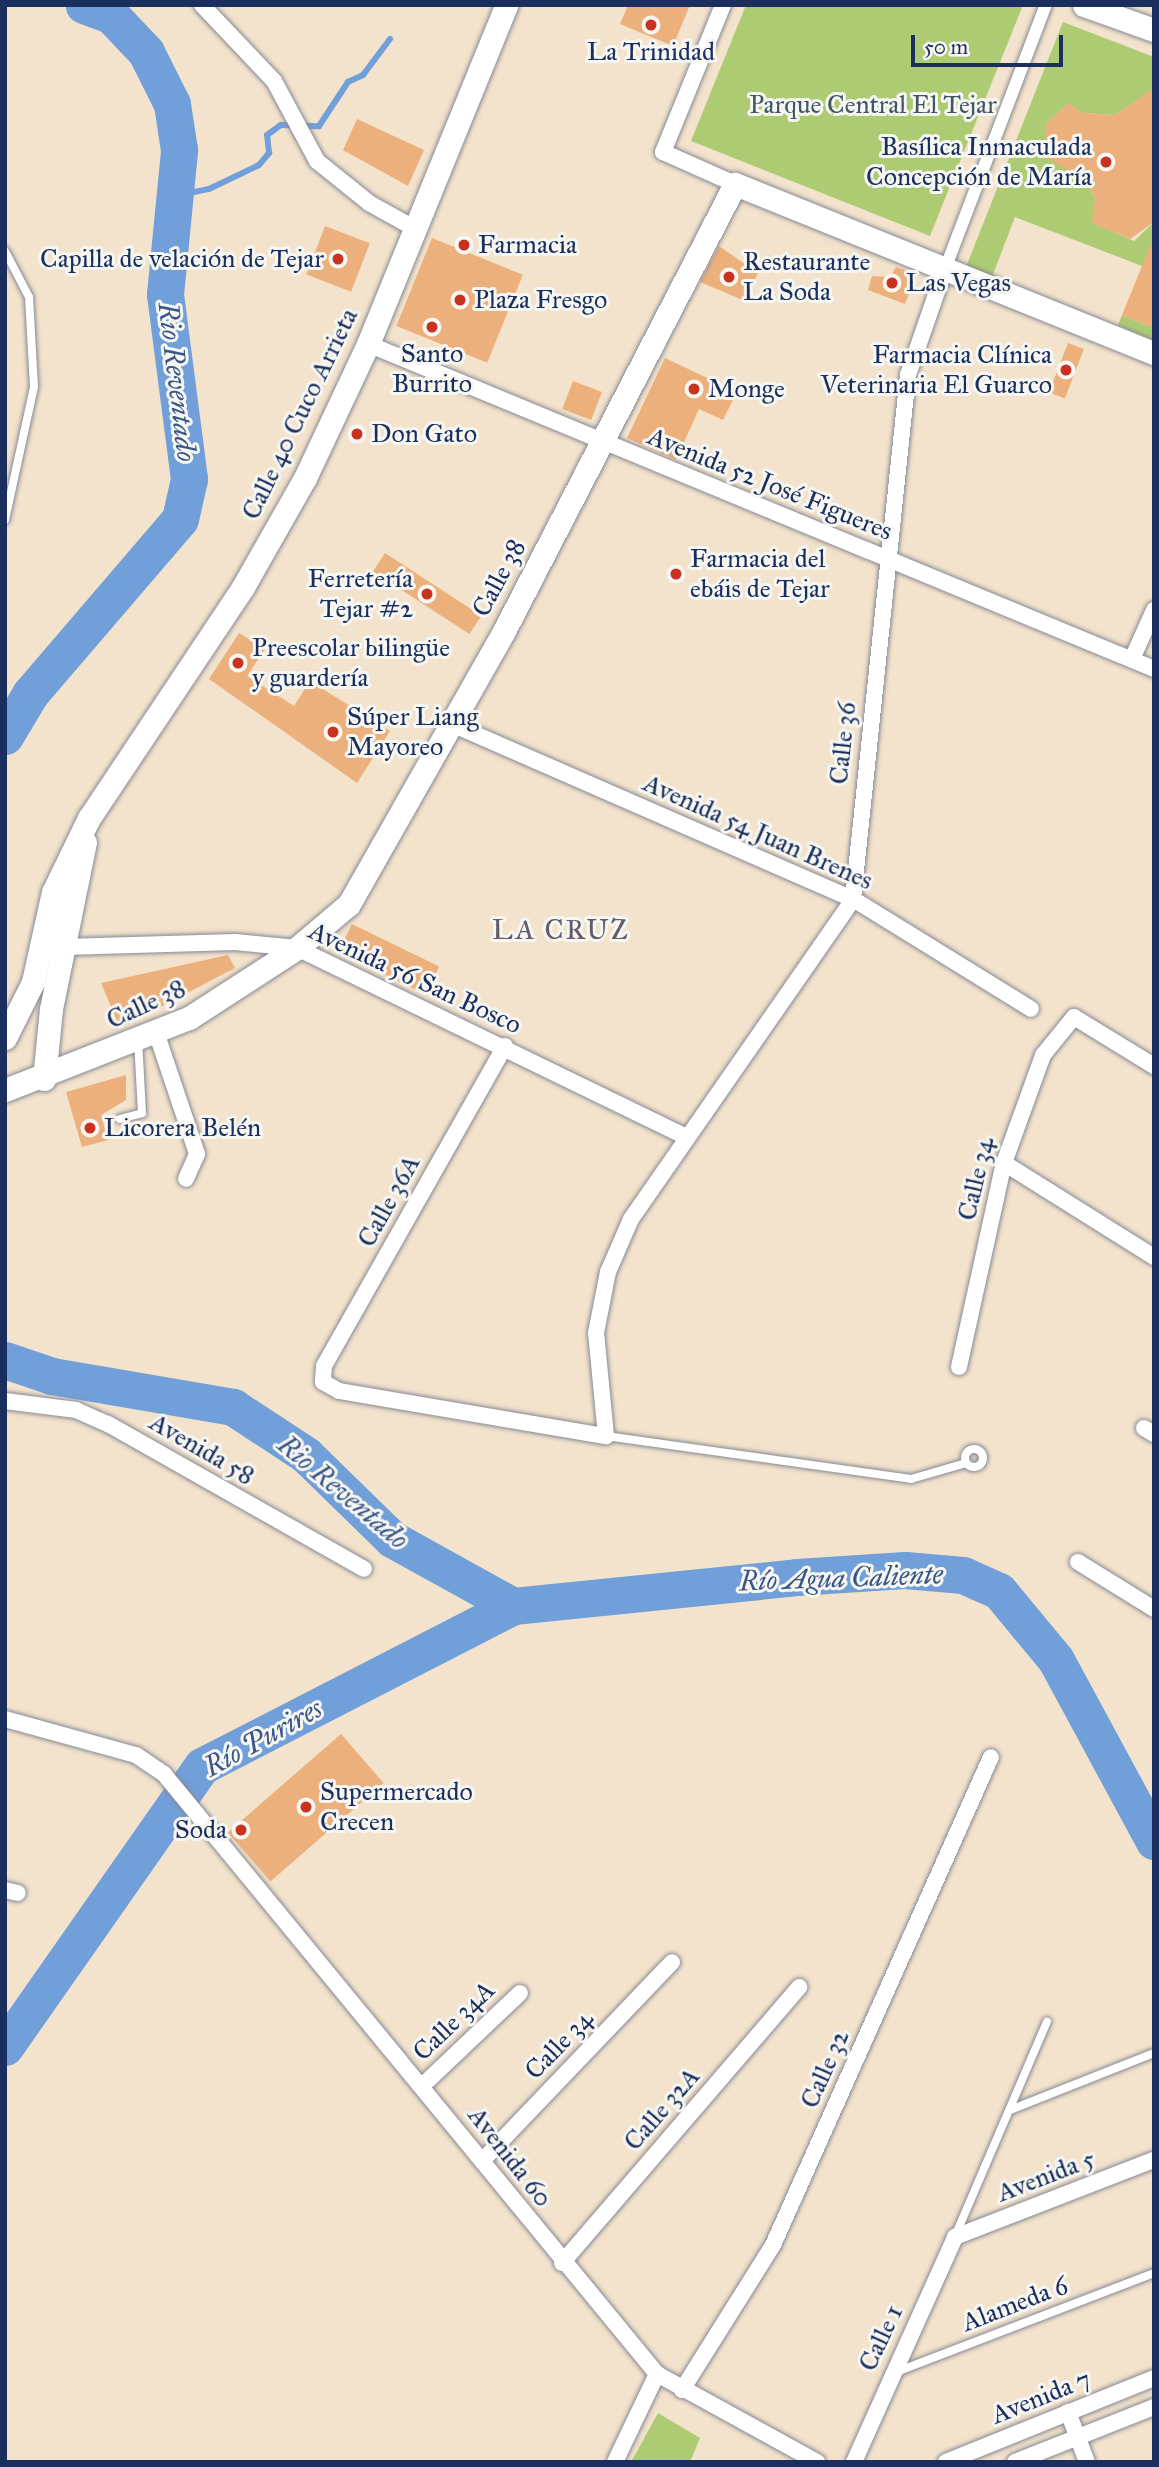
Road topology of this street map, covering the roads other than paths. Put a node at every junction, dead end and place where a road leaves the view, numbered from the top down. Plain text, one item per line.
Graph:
1 (202, 5) edge
2 (506, 5) edge
3 (723, 5) edge
4 (1046, 5) edge
5 (1084, 5) edge
6 (1154, 30) edge
7 (735, 184) junction
8 (414, 228) junction
9 (5, 251) edge
10 (945, 269) junction
11 (368, 344) junction
12 (1154, 353) edge
13 (602, 443) junction
14 (5, 520) edge
15 (886, 558) junction
16 (1154, 610) edge
17 (1132, 659) junction
18 (1154, 669) edge
19 (452, 724) junction
20 (89, 818) junction
21 (853, 899) junction
22 (64, 947) junction
23 (297, 948) junction
24 (1031, 1009) dead end
25 (147, 1036) junction
26 (5, 1038) edge
27 (505, 1046) junction
28 (1154, 1066) edge
29 (44, 1079) junction
30 (5, 1090) edge
31 (120, 1119) dead end
32 (684, 1136) junction
33 (1004, 1163) junction
34 (186, 1179) dead end
35 (1154, 1257) edge
36 (959, 1367) dead end
37 (5, 1401) edge
38 (606, 1436) junction
39 (966, 1463) dead end
40 (1078, 1562) dead end
41 (364, 1569) dead end
42 (1154, 1609) edge
43 (5, 1719) edge
44 (991, 1757) dead end
45 (672, 1962) dead end
46 (799, 1987) dead end
47 (520, 1993) dead end
48 (1047, 2022) dead end
49 (1154, 2053) edge
50 (422, 2086) junction
51 (1010, 2110) junction
52 (1154, 2160) edge
53 (482, 2161) junction
54 (955, 2237) junction
55 (562, 2263) junction
56 (1154, 2273) edge
57 (657, 2374) junction
58 (890, 2374) junction
59 (1154, 2378) edge
60 (682, 2390) junction
61 (1154, 2407) edge
62 (1068, 2412) junction
63 (1078, 2436) junction
64 (615, 2462) edge
65 (817, 2462) edge
66 (855, 2462) edge
67 (946, 2462) edge
68 (1015, 2462) edge
69 (1087, 2462) edge

1 - 8 street
2 - 8 main road, Calle 40 Cuco Arrieta
3 - 7 street
4 - 10 street, Calle 36
5 - 6 main road
7 - 10 main road
7 - 13 main road, Calle 38
8 - 11 main road, Calle 40 Cuco Arrieta
9 - 14 lane
10 - 12 main road
10 - 15 street, Calle 36
11 - 13 street, Avenida 52 José Figueres
11 - 20 main road, Calle 40 Cuco Arrieta
13 - 15 street, Avenida 52 José Figueres
13 - 19 main road, Calle 38
15 - 17 street, Avenida 52 José Figueres
15 - 21 street, Calle 36
16 - 17 street
17 - 18 street, Avenida 52 José Figueres
19 - 21 street, Avenida 54 Juan Brenes
19 - 23 main road, Calle 38
20 - 22 main road
20 - 26 main road
21 - 24 street, Avenida 54 Juan Brenes
21 - 32 street, Calle 36
22 - 23 street, Avenida 56 San Bosco
22 - 29 main road
23 - 25 main road, Calle 38
23 - 27 street, Avenida 56 San Bosco
25 - 29 main road, Calle 38
25 - 31 lane
25 - 34 street
27 - 32 street, Avenida 56 San Bosco
27 - 38 street, Calle 36A
28 - 33 street, Calle 34
29 - 30 main road, Calle 38
32 - 38 street, Calle 36
33 - 35 street
33 - 36 street, Calle 34
37 - 41 street, Avenida 58
38 - 39 lane
40 - 42 street
43 - 50 street, Avenida 60
44 - 60 street, Calle 32
45 - 53 street, Calle 34
46 - 55 street, Calle 32A
47 - 50 street, Calle 34A
48 - 51 lane
49 - 51 lane
50 - 53 street, Avenida 60
51 - 54 lane
52 - 54 street, Avenida 5
53 - 55 street, Avenida 60
54 - 58 street, Calle 1
55 - 57 street, Avenida 60
56 - 58 lane, Alameda 6
57 - 60 street, Avenida 60
57 - 64 street
58 - 66 street, Calle 1
59 - 62 street, Avenida 7
60 - 65 street, Avenida 60
61 - 63 street, Avenida 7
62 - 63 street
62 - 67 street, Avenida 7
63 - 68 street, Avenida 7
63 - 69 street

